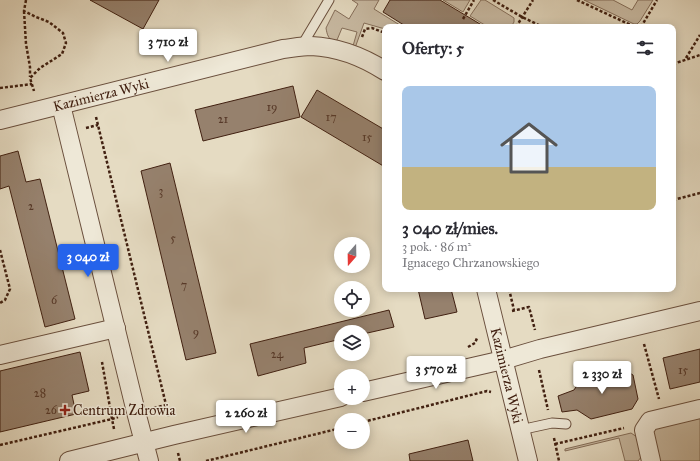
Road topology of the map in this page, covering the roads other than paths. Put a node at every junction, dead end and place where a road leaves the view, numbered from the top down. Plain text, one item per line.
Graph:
1 (329, 0) edge
2 (301, 47) junction
3 (382, 69) edge
4 (61, 105) junction
5 (0, 120) edge
6 (487, 292) edge
7 (700, 311) edge
8 (116, 328) junction
9 (0, 355) edge
10 (503, 360) junction
11 (370, 390) edge
12 (334, 399) edge
13 (700, 409) edge
14 (566, 424) dead end
15 (520, 430) junction
16 (144, 442) junction
17 (69, 461) edge
18 (149, 461) edge
19 (528, 461) edge
20 (651, 461) edge

1 - 2 lane
2 - 3 street, Kazimierza Wyki
2 - 4 street, Kazimierza Wyki
4 - 5 street, Kazimierza Wyki
4 - 8 street
6 - 10 street, Kazimierza Wyki
7 - 10 street
8 - 9 street
8 - 16 street
10 - 11 street
10 - 15 street, Kazimierza Wyki
12 - 16 street
13 - 20 street
14 - 15 lane
15 - 19 street, Kazimierza Wyki
16 - 17 street
16 - 18 street

